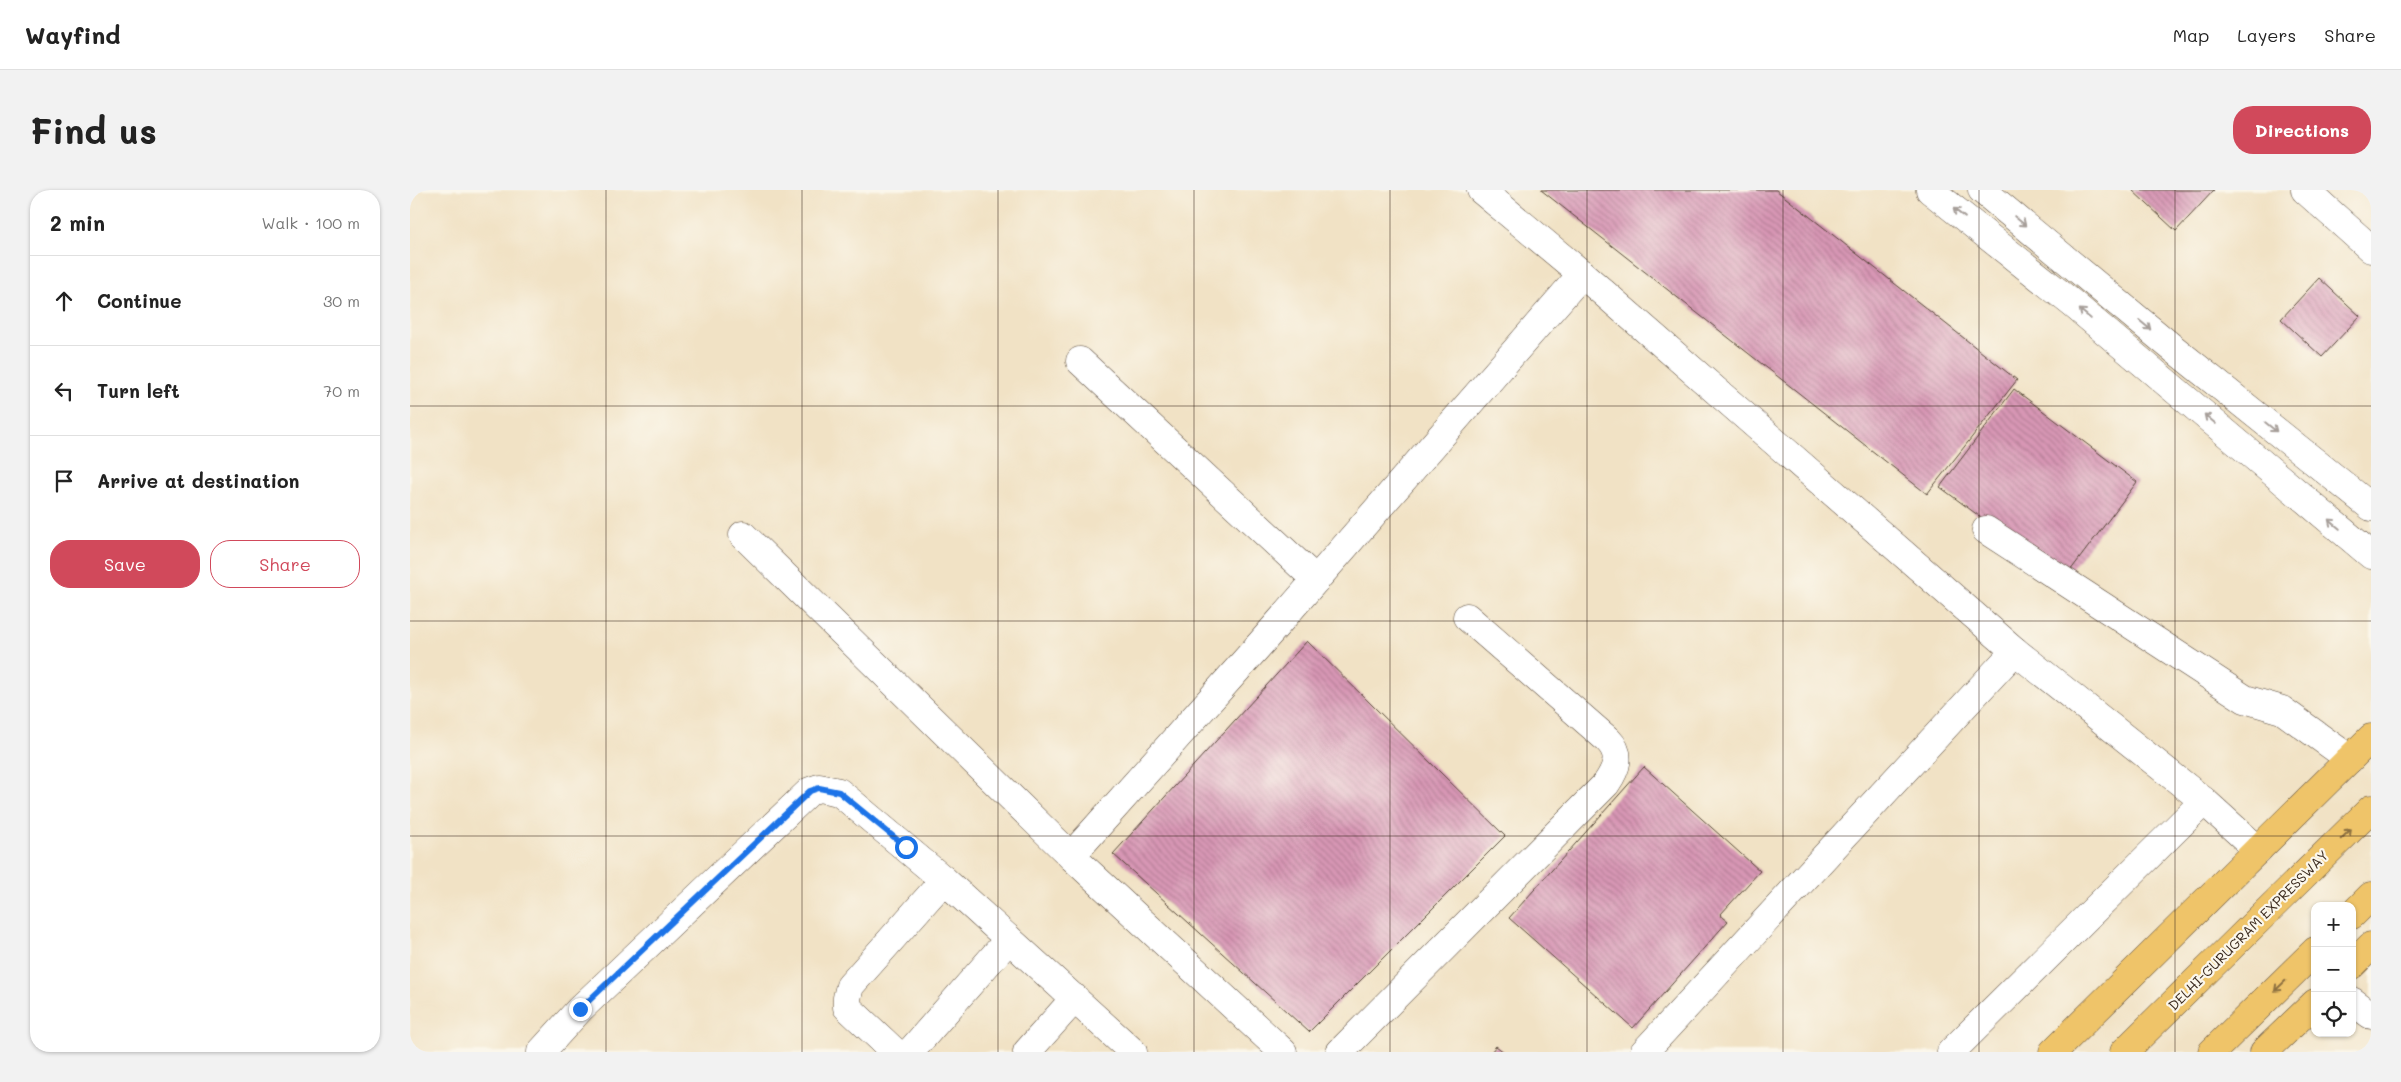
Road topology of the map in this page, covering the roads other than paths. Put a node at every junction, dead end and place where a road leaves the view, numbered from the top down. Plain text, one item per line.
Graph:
1 (1480, 190) edge
2 (1930, 190) edge
3 (1982, 190) edge
4 (2306, 190) edge
5 (2371, 249) edge
6 (1582, 274) junction
7 (1080, 361) dead end
8 (2371, 507) edge
9 (1986, 530) dead end
10 (743, 535) dead end
11 (2371, 555) edge
12 (1316, 580) junction
13 (1468, 617) dead end
14 (2015, 651) junction
15 (2371, 738) edge
16 (2350, 759) junction
17 (2204, 801) junction
18 (2371, 809) edge
19 (2258, 850) junction
20 (1071, 856) junction
21 (944, 880) junction
22 (2371, 896) edge
23 (2356, 911) edge
24 (1009, 939) junction
25 (2371, 946) edge
26 (2311, 956) edge
27 (2356, 961) edge
28 (1075, 998) junction
29 (2356, 1004) edge
30 (2311, 1006) edge
31 (2371, 1015) edge
32 (541, 1052) edge
33 (895, 1052) edge
34 (910, 1052) edge
35 (1027, 1052) edge
36 (1133, 1052) edge
37 (1282, 1052) edge
38 (1340, 1052) edge
39 (1644, 1052) edge
40 (1951, 1052) edge
41 (2053, 1052) edge
42 (2124, 1052) edge
43 (2212, 1052) edge
44 (2264, 1052) edge

1 - 6 street
11 -> 2 street
3 -> 8 street
4 - 5 street
6 - 12 street
6 - 14 street
7 - 12 street
9 - 16 street
10 - 20 street
12 - 20 street
13 - 38 street
14 - 17 street
14 - 39 street
15 - 16 main road
16 - 19 main road
17 - 19 street
17 - 40 street
42 -> 18 main road, DELHI-GURUGRAM EXPRESSWAY
19 - 41 main road
20 - 37 street
21 - 24 street
21 - 32 street
21 - 33 street
22 - 23 main road
24 - 28 street
24 - 34 street
25 - 27 main road
26 -> 43 main road
28 - 35 street
28 - 36 street
29 - 31 street
30 - 44 main road

